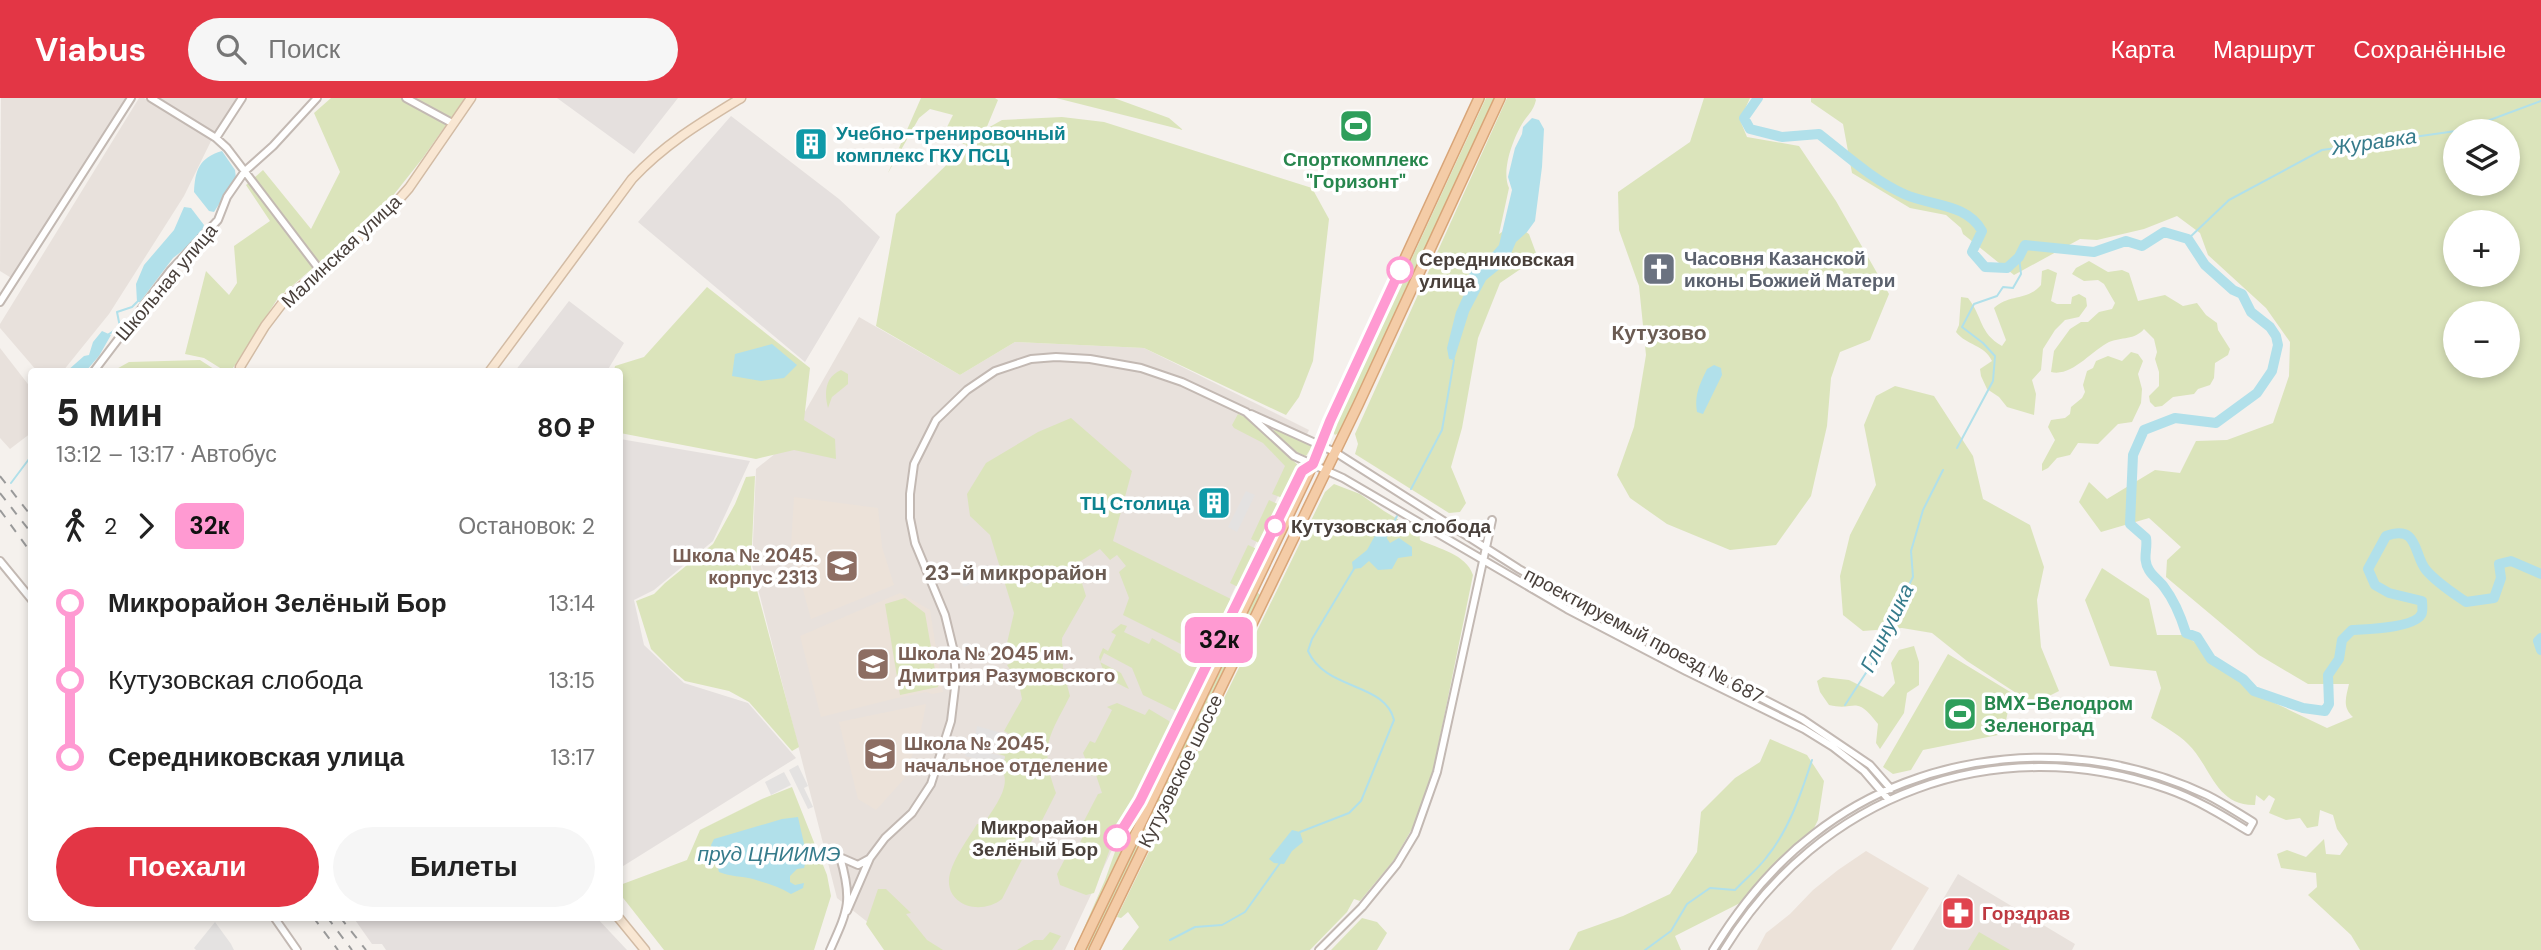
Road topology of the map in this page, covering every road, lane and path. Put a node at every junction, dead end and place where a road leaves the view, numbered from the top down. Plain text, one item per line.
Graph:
1 (131, 98) edge
2 (150, 98) edge
3 (242, 98) edge
4 (317, 98) edge
5 (406, 98) edge
6 (471, 98) edge
7 (741, 98) edge
8 (1479, 98) edge
9 (1500, 98) edge
10 (453, 123) junction
11 (216, 138) junction
12 (244, 171) junction
13 (319, 269) junction
14 (0, 302) edge
15 (96, 368) edge
16 (240, 368) edge
17 (492, 368) edge
18 (1246, 412) junction
19 (1321, 444) junction
20 (1335, 452) junction
21 (1313, 464) junction
22 (1327, 470) junction
23 (1492, 520) dead end
24 (1486, 546) junction
25 (1484, 560) junction
26 (0, 561) edge
27 (28, 595) edge
28 (1891, 788) junction
29 (1880, 792) junction
30 (1890, 798) junction
31 (870, 858) junction
32 (847, 911) junction
33 (277, 921) edge
34 (621, 921) edge
35 (298, 950) edge
36 (645, 950) edge
37 (830, 950) edge
38 (1080, 950) edge
39 (1094, 950) edge
40 (1319, 950) edge
41 (1713, 950) edge
42 (1724, 950) edge

1 - 14 street
2 - 11 street
3 - 11 street
4 - 12 street, Школьная улица
5 - 10 street
6 - 10 street, Малинская улица
7 - 17 street
8 - 19 main road, Кутузовское шоссе
9 - 20 main road, Кутузовское шоссе
10 - 13 street, Малинская улица
11 - 12 street
12 - 13 street
12 - 15 street, Школьная улица
13 - 16 street, Малинская улица
18 - 19 street, проектируемый проезд № 687
18 - 21 street, проектируемый проезд № 687
18 - 31 street, проектируемый проезд № 687
19 - 20 street, проектируемый проезд № 687
19 - 21 main road, Кутузовское шоссе
20 - 22 main road, Кутузовское шоссе
20 - 24 street, проектируемый проезд № 687
21 - 22 street, проектируемый проезд № 687
21 - 38 main road, Кутузовское шоссе
22 - 25 street, проектируемый проезд № 687
22 - 39 main road, Кутузовское шоссе
23 - 24 street
24 - 25 street
24 - 28 street, проектируемый проезд № 687
25 - 29 street, проектируемый проезд № 687
25 - 40 street
26 - 27 street
28 - 29 street
28 - 30 street
28 - 30 street
29 - 30 street, проектируемый проезд № 687
29 - 41 street
30 - 42 street
31 - 32 street, проектируемый проезд № 687
31 - 32 street
32 - 37 street, проектируемый проезд № 687
33 - 35 street
34 - 36 street

